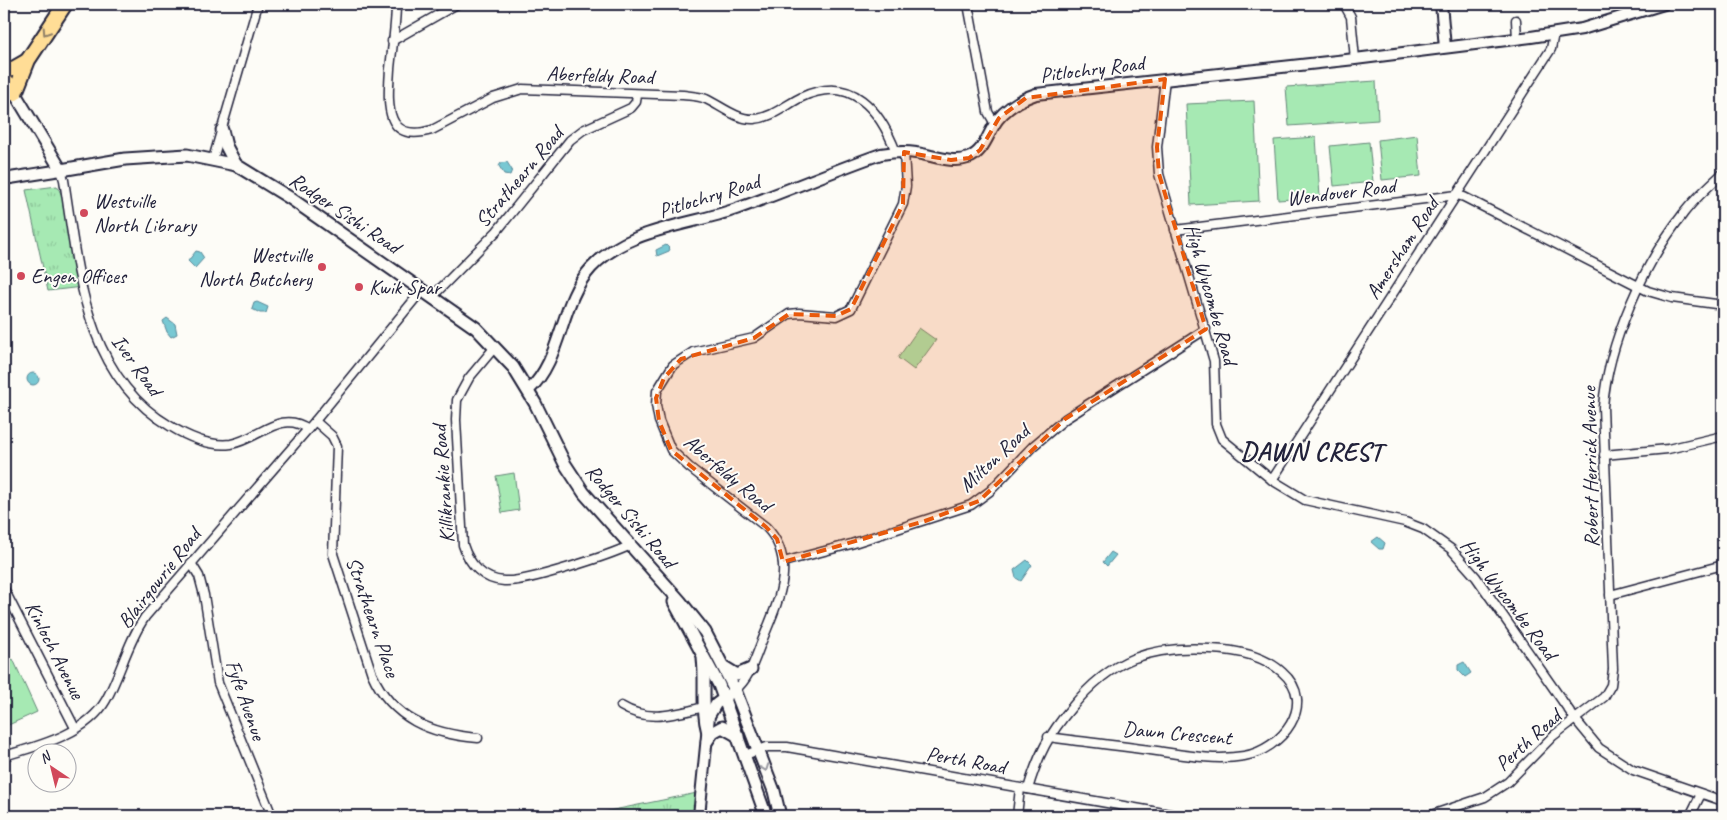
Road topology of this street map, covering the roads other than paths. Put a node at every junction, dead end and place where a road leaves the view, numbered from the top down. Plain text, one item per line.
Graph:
1 (65, 4) edge
2 (258, 4) edge
3 (396, 4) edge
4 (457, 4) edge
5 (968, 4) edge
6 (1344, 4) edge
7 (1441, 4) edge
8 (1664, 4) edge
9 (1516, 20) dead end
10 (1554, 33) junction
11 (1517, 39) junction
12 (392, 42) junction
13 (1445, 47) junction
14 (1355, 59) junction
15 (28, 60) junction
16 (1165, 79) junction
17 (7, 81) edge
18 (638, 95) junction
19 (995, 124) junction
20 (222, 130) junction
21 (900, 152) junction
22 (213, 159) junction
23 (236, 165) junction
24 (60, 170) junction
25 (1723, 173) edge
26 (4, 179) edge
27 (1457, 195) junction
28 (1175, 230) junction
29 (1640, 288) junction
30 (422, 289) junction
31 (433, 296) junction
32 (1723, 305) edge
33 (1206, 329) junction
34 (495, 347) junction
35 (528, 391) junction
36 (315, 421) junction
37 (308, 429) junction
38 (1723, 436) edge
39 (1604, 456) junction
40 (1272, 480) junction
41 (631, 545) junction
42 (783, 562) junction
43 (191, 563) junction
44 (1723, 566) edge
45 (4, 588) edge
46 (670, 591) junction
47 (1610, 594) junction
48 (702, 649) junction
49 (723, 665) junction
50 (751, 669) junction
51 (735, 690) junction
52 (724, 697) junction
53 (621, 706) dead end
54 (704, 708) junction
55 (1575, 719) junction
56 (75, 728) junction
57 (738, 736) junction
58 (707, 737) junction
59 (1048, 737) junction
60 (478, 738) dead end
61 (758, 750) junction
62 (745, 755) junction
63 (4, 756) edge
64 (1024, 788) junction
65 (1701, 794) junction
66 (1723, 801) edge
67 (270, 816) edge
68 (699, 816) edge
69 (766, 816) edge
70 (780, 816) edge
71 (1017, 816) edge
72 (1181, 816) edge
73 (1428, 816) edge
74 (1690, 816) edge

1 -> 15 highway
2 - 20 street
3 - 12 street, Aberfeldy Road
4 - 12 street
5 - 19 street
6 - 14 street
7 - 13 street
8 - 10 street, Pitlochry Road
9 - 11 street
10 - 11 street, Pitlochry Road
10 - 27 street, Amersham Road
11 - 13 street, Pitlochry Road
12 - 18 street, Aberfeldy Road
13 - 14 street, Pitlochry Road
14 - 16 street, Pitlochry Road
15 - 17 highway
15 - 17 highway
16 - 19 street, Pitlochry Road
16 - 28 street, High Wycombe Road
17 - 24 main road
18 - 21 street, Aberfeldy Road
18 - 31 street, Strathearn Road
19 - 21 street, Pitlochry Road
20 - 22 street
20 - 23 main road
21 - 35 street, Pitlochry Road
21 - 42 street, Aberfeldy Road
22 - 23 main road, Rodger Sishi Road
22 - 24 main road, Rodger Sishi Road
23 - 30 main road, Rodger Sishi Road
24 - 26 street, Rodger Sishi Road
24 - 37 street, Iver Road
25 - 29 street, Robert Herrick Avenue
27 - 28 street, Wendover Road
27 - 29 street, Wendover Road
27 - 40 street, Amersham Road
28 - 33 street, High Wycombe Road
29 - 32 street, Wendover Road
29 - 39 street, Robert Herrick Avenue
30 - 31 main road, Rodger Sishi Road
30 - 36 street
31 - 34 main road, Rodger Sishi Road
33 - 40 street, High Wycombe Road
33 - 42 street, Milton Road
34 - 35 main road, Rodger Sishi Road
34 - 41 street, Killikrankie Road
35 - 41 main road, Rodger Sishi Road
36 - 37 street, Blairgowrie Road
36 - 60 street, Strathearn Place
37 - 43 street, Blairgowrie Road
38 - 39 street
39 - 47 street, Robert Herrick Avenue
40 - 55 street, High Wycombe Road
41 - 46 main road, Rodger Sishi Road
42 - 50 street, Aberfeldy Road
43 - 56 street, Blairgowrie Road
43 - 67 street, Fyfe Avenue
44 - 47 street
45 - 56 street, Kinloch Avenue
46 - 48 main road, Rodger Sishi Road
46 - 49 main road, Rodger Sishi Road
47 - 55 street, Robert Herrick Avenue
48 - 52 main road, Rodger Sishi Road
48 - 54 main road
49 - 50 main road
49 - 51 main road, Rodger Sishi Road
50 - 51 street, Aberfeldy Road
51 - 52 street
51 - 61 main road, Rodger Sishi Road
52 - 57 main road, Rodger Sishi Road
52 - 58 street
53 - 54 street
54 - 58 main road
55 - 65 street, Perth Road
55 - 73 street, Perth Road
56 - 63 street, Blairgowrie Road
57 - 58 main road
57 - 62 main road, Rodger Sishi Road
58 - 68 street
59 - 59 street, Dawn Crescent
59 - 64 street, Dawn Crescent
61 - 62 street, Perth Road
61 - 64 street, Perth Road
61 -> 70 main road, Rodger Sishi Road
62 - 69 main road, Rodger Sishi Road
64 - 71 street, Dawn Crescent
64 - 72 street, Perth Road
65 - 66 street, Perth Road
65 - 74 street

